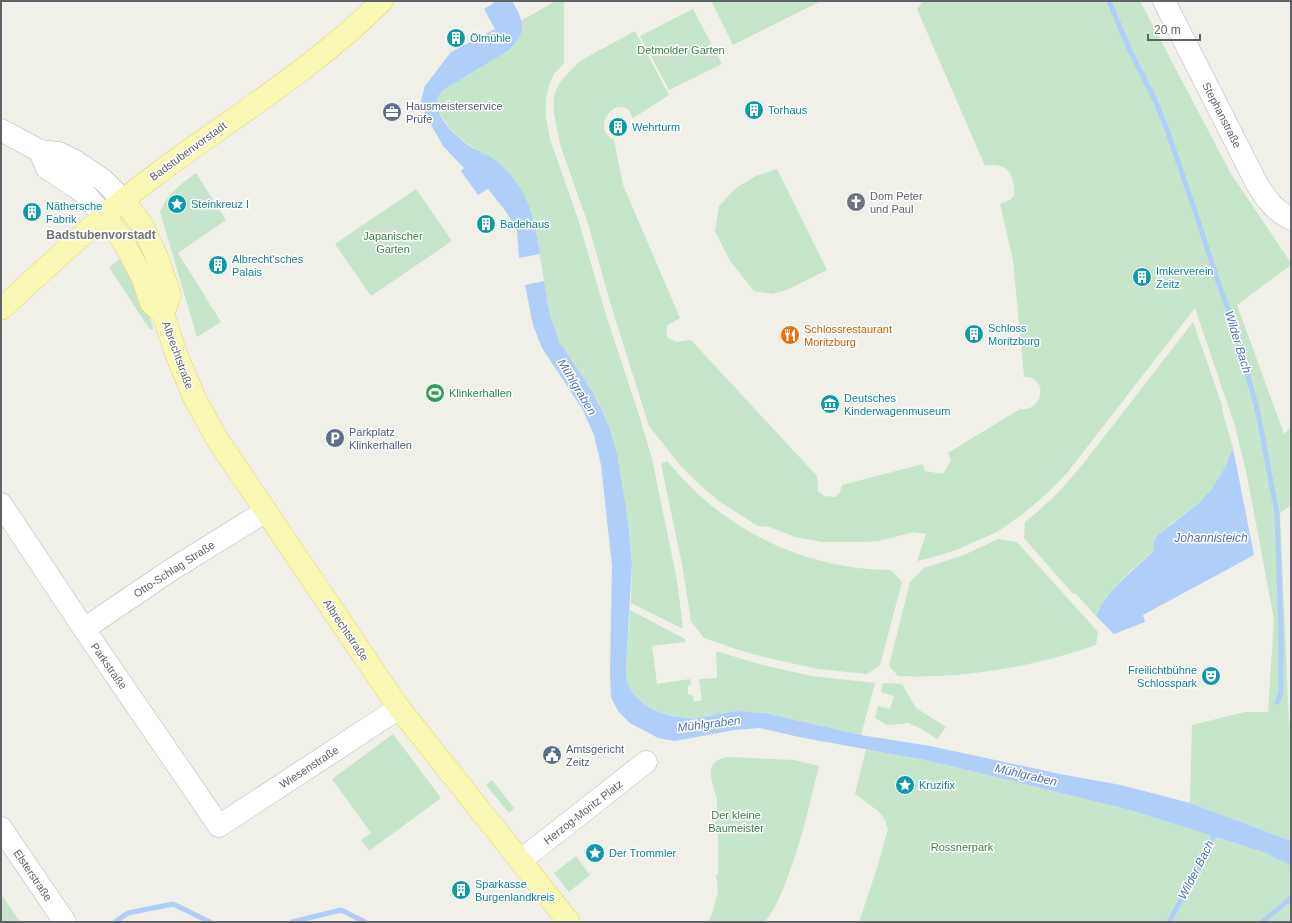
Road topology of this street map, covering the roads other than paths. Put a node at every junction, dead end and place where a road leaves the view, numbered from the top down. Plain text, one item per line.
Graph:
1 (382, 1) edge
2 (1164, 1) edge
3 (1, 130) edge
4 (40, 151) junction
5 (123, 200) junction
6 (104, 216) junction
7 (1291, 219) edge
8 (1, 309) edge
9 (163, 314) junction
10 (1, 504) edge
11 (266, 510) junction
12 (84, 629) junction
13 (399, 708) junction
14 (646, 762) dead end
15 (219, 826) joint
16 (1, 828) edge
17 (520, 861) junction
18 (65, 922) edge
19 (570, 922) edge

1 - 5 main road, Badstubenvorstadt
2 - 7 street, Stephanstraße
3 - 4 street
4 - 5 street
4 - 6 street
5 - 6 main road, Badstubenvorstadt
5 - 9 main road, Albrechtstraße
6 - 8 main road, Badstubenvorstadt
6 - 9 main road, Albrechtstraße
9 - 11 main road, Albrechtstraße
10 - 12 street, Parkstraße
11 - 12 street, Otto-Schlag Straße
11 - 13 main road, Albrechtstraße
12 - 15 street, Parkstraße
13 - 15 street, Wiesenstraße
13 - 17 main road, Albrechtstraße
14 - 17 street, Herzog-Moritz Platz
16 - 18 street, Elsterstraße
17 - 19 main road, Albrechtstraße

